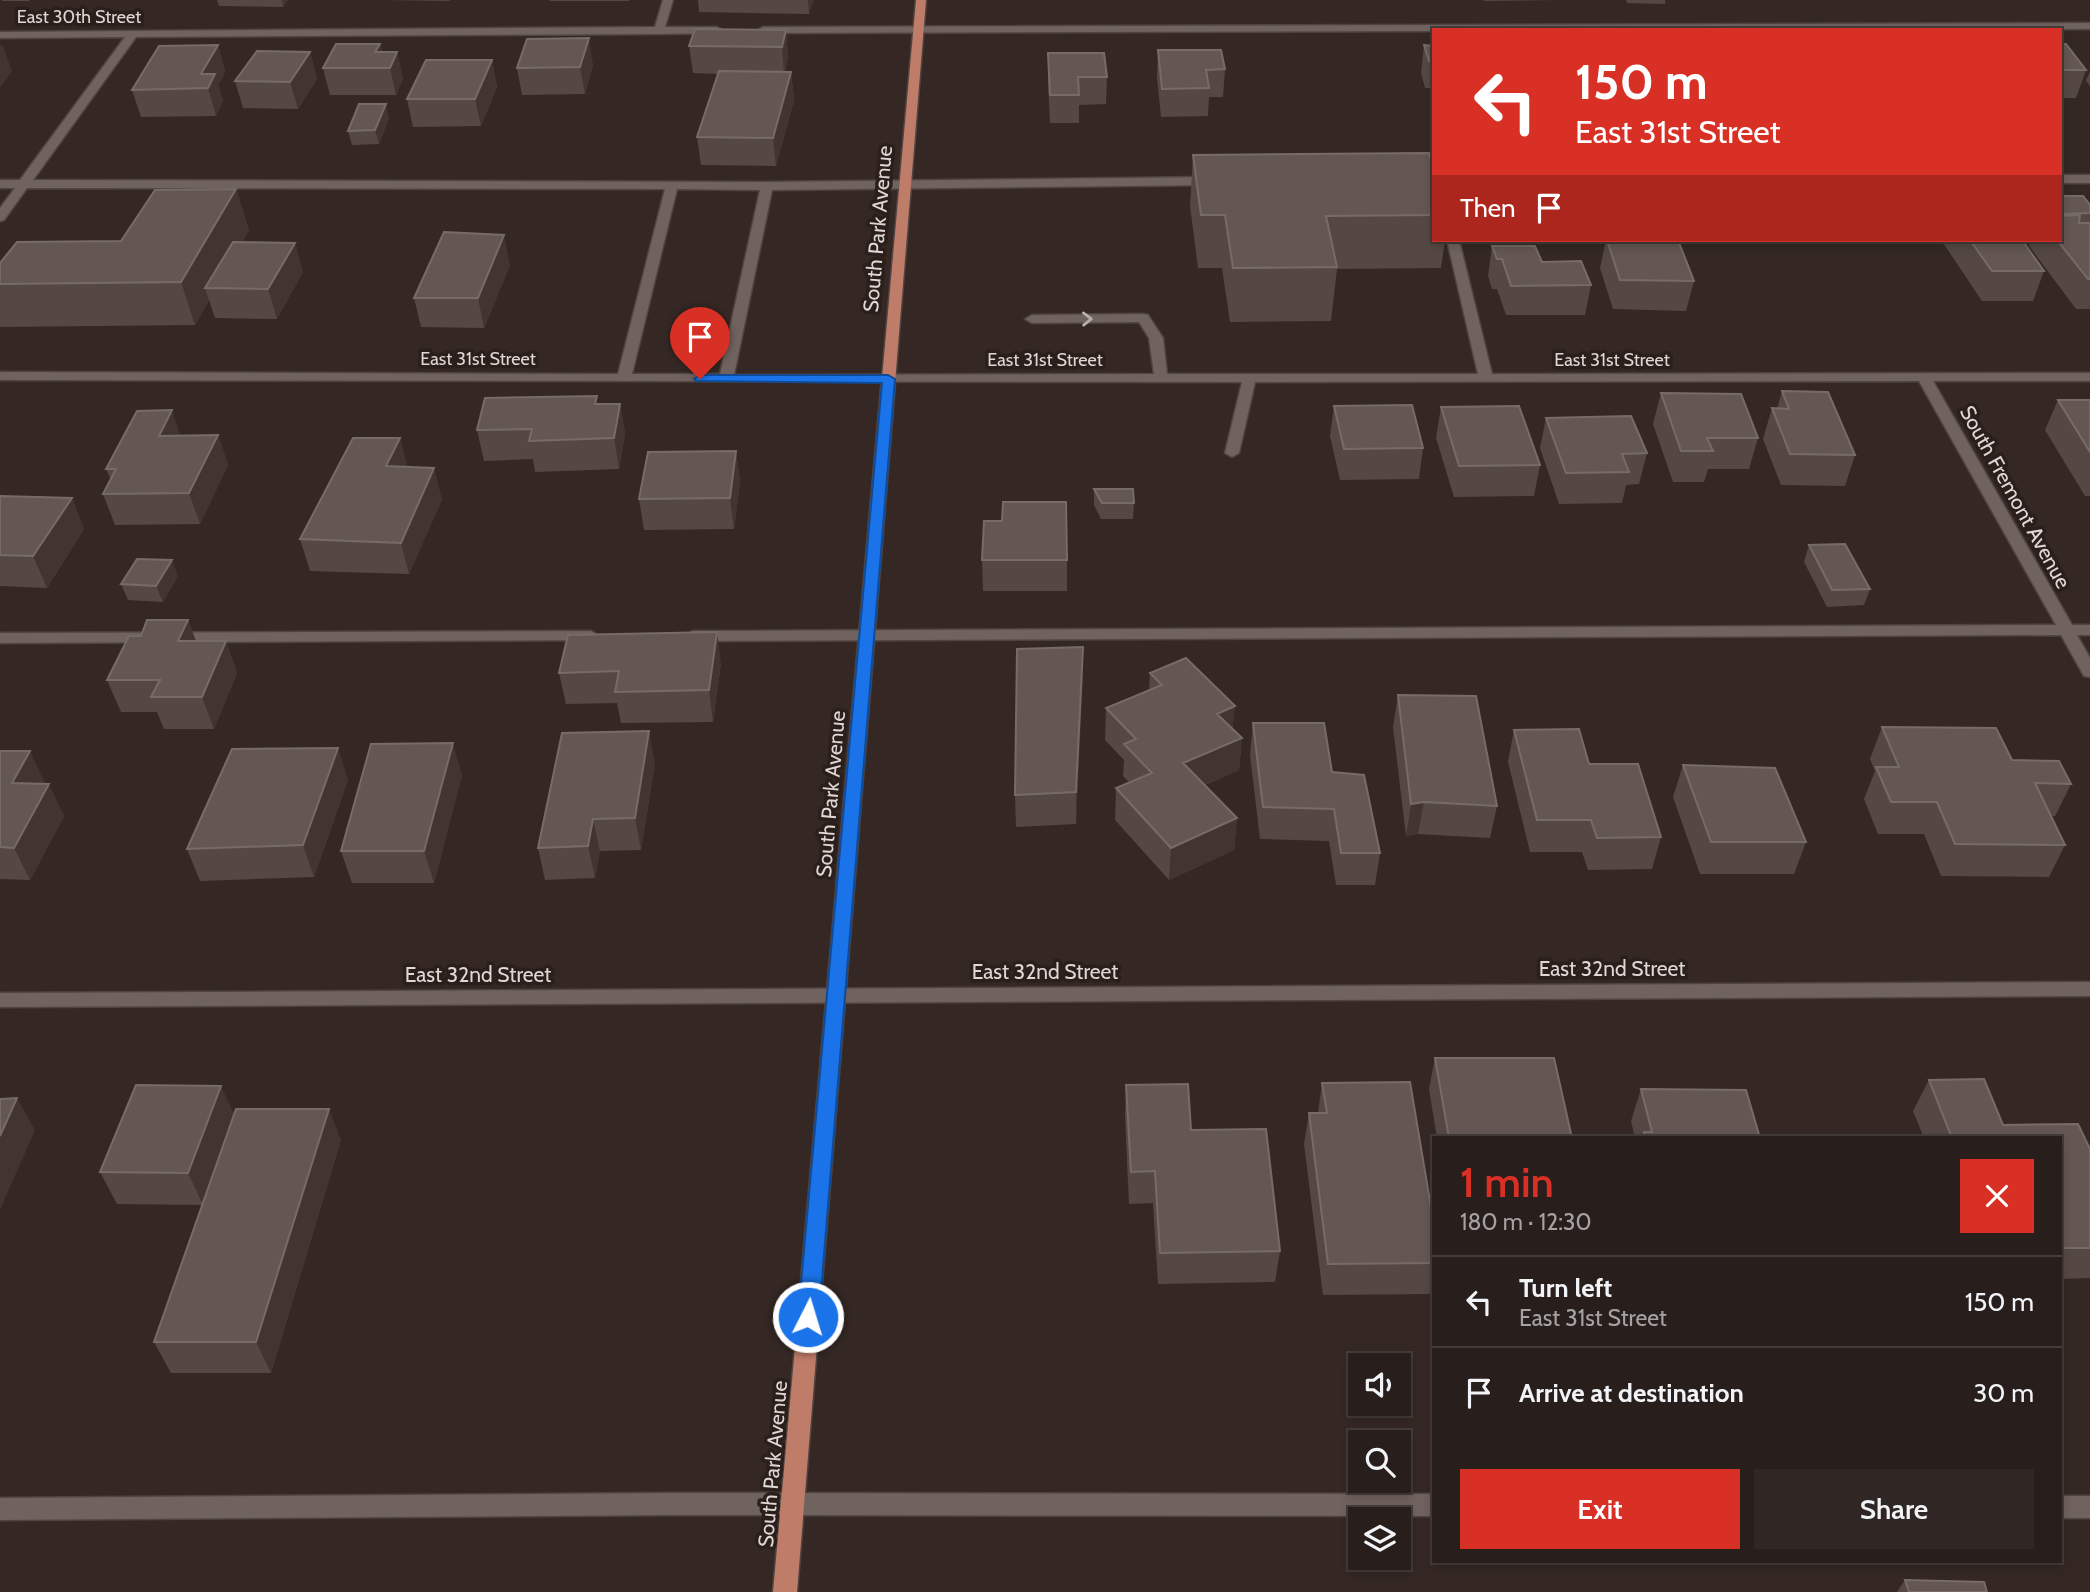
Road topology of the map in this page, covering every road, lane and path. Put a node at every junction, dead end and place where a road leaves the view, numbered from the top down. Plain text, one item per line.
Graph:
1 (668, 0) edge
2 (921, 0) edge
3 (2090, 26) edge
4 (918, 29) junction
5 (727, 30) edge
6 (755, 30) edge
7 (659, 31) junction
8 (133, 34) junction
9 (0, 35) edge
10 (2062, 179) edge
11 (2090, 179) edge
12 (1228, 181) edge
13 (905, 183) junction
14 (0, 184) edge
15 (24, 184) junction
16 (672, 186) junction
17 (767, 186) junction
18 (0, 217) edge
19 (1453, 242) edge
20 (1032, 319) dead end
21 (0, 376) edge
22 (2090, 377) edge
23 (624, 378) junction
24 (726, 379) junction
25 (888, 379) junction
26 (1161, 379) junction
27 (1249, 379) junction
28 (1486, 379) junction
29 (1925, 379) junction
30 (1232, 453) dead end
31 (2066, 630) junction
32 (2090, 630) edge
33 (867, 635) junction
34 (610, 636) edge
35 (679, 636) edge
36 (0, 638) edge
37 (2090, 672) edge
38 (2090, 989) edge
39 (836, 996) junction
40 (0, 1000) edge
41 (792, 1504) junction
42 (1432, 1505) edge
43 (2062, 1507) edge
44 (2090, 1507) edge
45 (0, 1509) edge
46 (785, 1592) edge

1 - 7 street
2 - 4 main road, South Park Avenue
3 - 4 street
4 - 6 street
4 - 13 main road, South Park Avenue
5 - 7 street, East 30th Street
7 - 8 street, East 30th Street
8 - 9 street, East 30th Street
8 - 15 street
10 - 11 street
12 - 13 street
13 - 17 street
13 - 25 main road, South Park Avenue
14 - 15 street
15 - 16 street
15 - 18 street
16 - 17 street
16 - 23 street
17 - 24 street
19 - 28 street
20 -> 26 street
21 - 23 street, East 31st Street
22 - 29 street, East 31st Street
23 - 24 street, East 31st Street
24 - 25 street, East 31st Street
25 - 26 street, East 31st Street
25 - 33 main road, South Park Avenue
26 - 27 street, East 31st Street
27 - 28 street, East 31st Street
27 - 30 street
28 - 29 street, East 31st Street
29 - 31 street, South Fremont Avenue
31 - 32 street
31 - 33 street
31 - 37 street, South Fremont Avenue
33 - 35 street
33 - 39 main road, South Park Avenue
34 - 36 street
38 - 39 street, East 32nd Street
39 - 40 street, East 32nd Street
39 - 41 main road, South Park Avenue
41 - 42 street
41 - 45 street
41 - 46 main road, South Park Avenue
43 - 44 street

